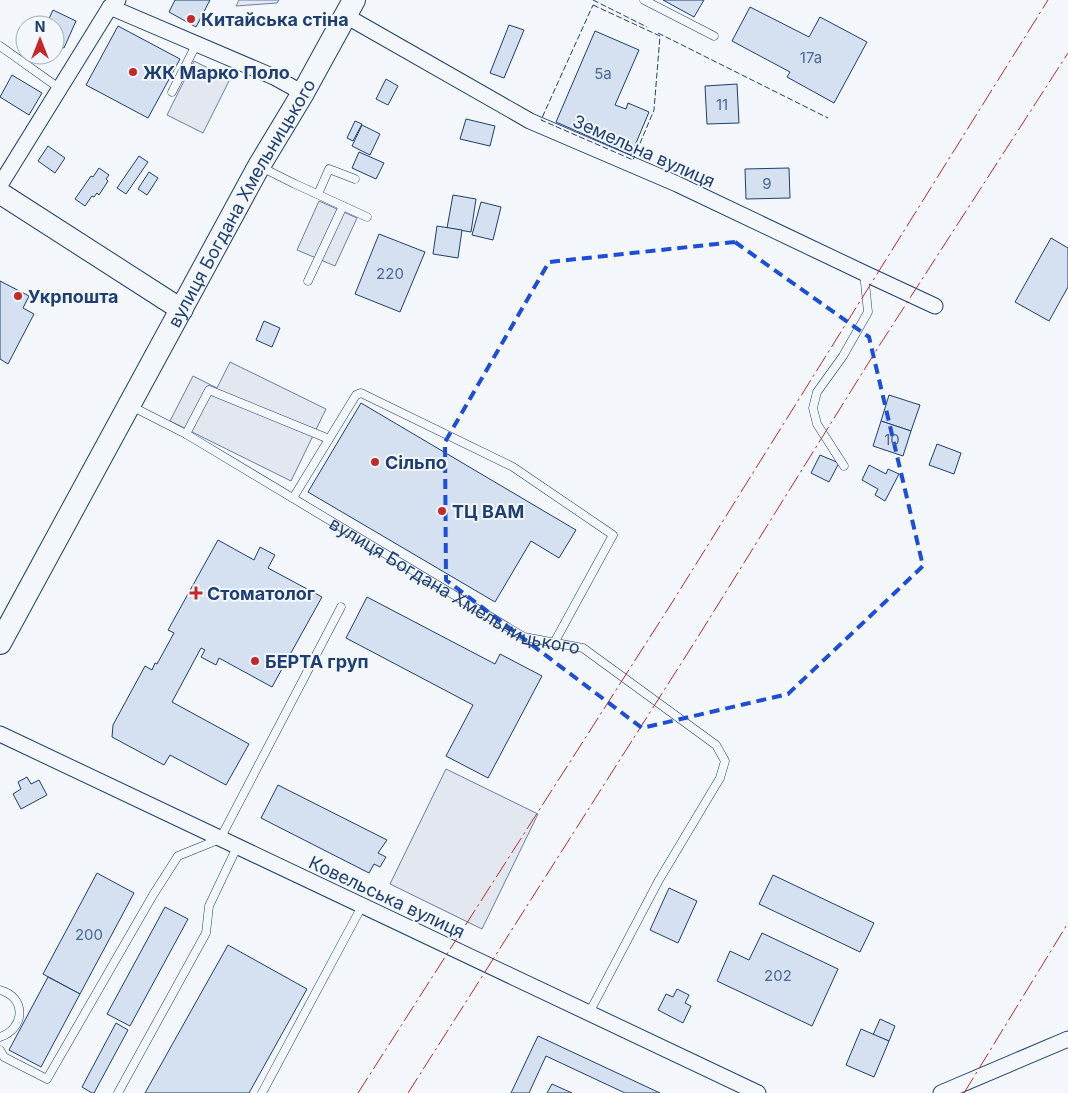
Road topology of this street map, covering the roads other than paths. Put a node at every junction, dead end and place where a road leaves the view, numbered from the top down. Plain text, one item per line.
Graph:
1 (644, 0) edge
2 (114, 3) edge
3 (350, 8) edge
4 (714, 36) dead end
5 (197, 43) junction
6 (0, 46) edge
7 (59, 88) junction
8 (172, 92) dead end
9 (303, 93) junction
10 (259, 166) junction
11 (355, 179) dead end
12 (318, 194) junction
13 (3, 195) edge
14 (343, 206) junction
15 (367, 217) dead end
16 (864, 274) junction
17 (308, 281) dead end
18 (935, 306) dead end
19 (182, 310) junction
20 (129, 405) junction
21 (186, 434) junction
22 (329, 440) junction
23 (844, 466) dead end
24 (293, 498) junction
25 (341, 607) dead end
26 (0, 643) edge
27 (554, 643) junction
28 (0, 734) edge
29 (220, 839) junction
30 (237, 847) junction
31 (362, 906) junction
32 (0, 990) edge
33 (589, 1013) junction
34 (0, 1037) edge
35 (1068, 1039) edge
36 (0, 1050) edge
37 (118, 1093) edge
38 (262, 1093) edge
39 (758, 1093) edge
40 (941, 1093) edge

1 - 4 lane
2 - 5 street
2 - 7 street
3 - 9 main road, вулиця Богдана Хмельницького
3 - 16 street, Земельна вулиця
5 - 8 lane
5 - 9 street
6 - 7 lane
7 - 13 street
9 - 10 main road, вулиця Богдана Хмельницького
10 - 12 lane
10 - 19 main road, вулиця Богдана Хмельницького
11 - 12 lane
12 - 14 lane
13 - 19 main road
14 - 15 lane
14 - 17 lane
16 - 18 street, Земельна вулиця
16 - 23 lane
19 - 20 main road, вулиця Богдана Хмельницького
20 - 21 lane, вулиця Богдана Хмельницького
20 - 26 main road, вулиця Богдана Хмельницького
21 - 22 lane
21 - 24 lane, вулиця Богдана Хмельницького
22 - 24 lane
22 - 27 lane
24 - 27 lane, вулиця Богдана Хмельницького
25 - 29 lane
27 - 33 lane, вулиця Богдана Хмельницького
28 - 29 street, Ковельська вулиця
29 - 30 street, Ковельська вулиця
29 - 36 lane
30 - 31 street, Ковельська вулиця
30 - 37 lane
31 - 33 street, Ковельська вулиця
31 - 38 lane
32 - 34 lane
33 - 39 street, Ковельська вулиця
35 - 40 street

